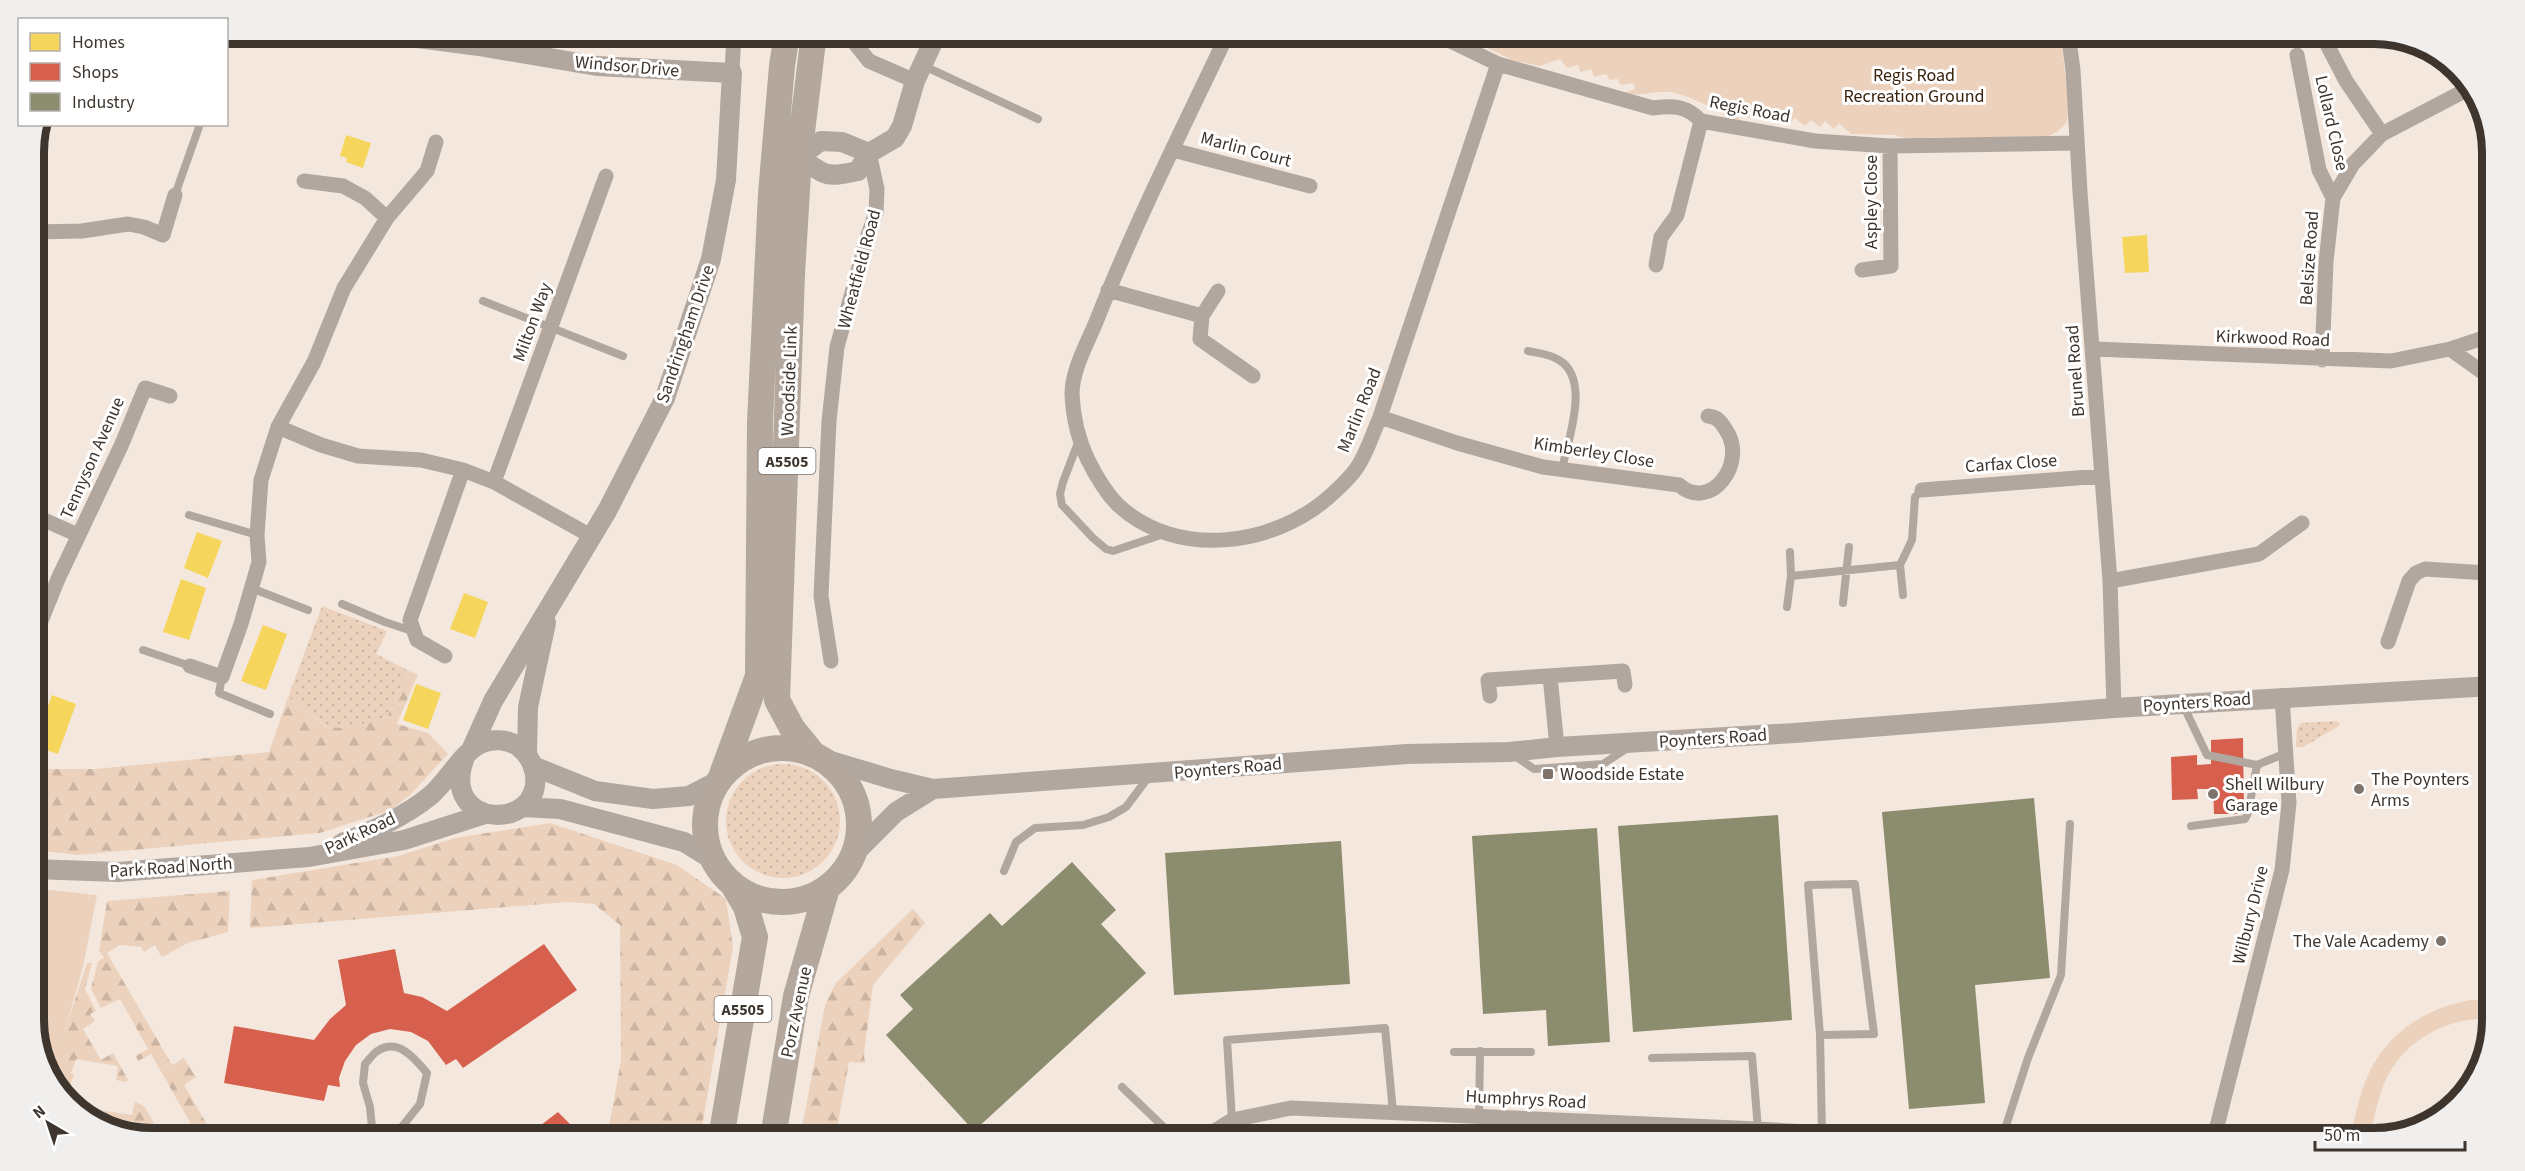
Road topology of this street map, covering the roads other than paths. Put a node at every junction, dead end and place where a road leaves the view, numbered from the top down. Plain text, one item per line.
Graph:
1 (464, 44) edge
2 (733, 44) edge
3 (785, 44) edge
4 (812, 44) edge
5 (855, 44) edge
6 (932, 44) edge
7 (1222, 44) edge
8 (1457, 44) edge
9 (2069, 44) edge
10 (2327, 44) edge
11 (2297, 55) dead end
12 (1498, 64) junction
13 (732, 73) junction
14 (919, 73) junction
15 (2463, 92) edge
16 (1038, 119) dead end
17 (1701, 121) junction
18 (199, 127) dead end
19 (2382, 134) junction
20 (436, 142) dead end
21 (2077, 143) junction
22 (1890, 146) junction
23 (1173, 150) junction
24 (869, 153) junction
25 (787, 156) junction
26 (606, 176) dead end
27 (304, 181) dead end
28 (1310, 186) dead end
29 (175, 195) joint
30 (2333, 198) junction
31 (387, 218) junction
32 (44, 232) edge
33 (1656, 265) dead end
34 (1862, 270) dead end
35 (1108, 290) junction
36 (1218, 291) dead end
37 (483, 301) dead end
38 (1202, 316) junction
39 (551, 327) junction
40 (2481, 339) edge
41 (2094, 349) junction
42 (2450, 349) junction
43 (1528, 351) dead end
44 (623, 356) dead end
45 (2322, 360) junction
46 (2481, 371) edge
47 (1253, 376) dead end
48 (170, 396) dead end
49 (1708, 416) dead end
50 (1380, 417) junction
51 (278, 426) junction
52 (1079, 439) junction
53 (463, 470) junction
54 (1562, 470) junction
55 (2102, 476) junction
56 (494, 482) junction
57 (1922, 490) joint
58 (189, 515) dead end
59 (44, 519) edge
60 (2302, 523) dead end
61 (1166, 533) junction
62 (78, 535) junction
63 (256, 535) junction
64 (591, 536) junction
65 (1849, 547) dead end
66 (1790, 552) dead end
67 (1900, 565) junction
68 (1846, 570) junction
69 (2481, 573) edge
70 (1791, 576) junction
71 (2110, 581) junction
72 (251, 588) junction
73 (1903, 595) dead end
74 (1843, 603) dead end
75 (342, 604) dead end
76 (1787, 607) dead end
77 (549, 608) junction
78 (308, 610) dead end
79 (44, 612) edge
80 (412, 631) junction
81 (2388, 642) dead end
82 (143, 650) dead end
83 (445, 656) dead end
84 (831, 661) dead end
85 (190, 666) joint
86 (1550, 676) junction
87 (222, 677) junction
88 (1625, 685) dead end
89 (2482, 687) edge
90 (1490, 696) dead end
91 (2282, 697) junction
92 (2182, 704) junction
93 (2114, 708) junction
94 (270, 714) dead end
95 (1635, 743) junction
96 (1557, 747) junction
97 (1509, 752) junction
98 (2286, 753) junction
99 (467, 755) junction
100 (817, 756) junction
101 (530, 760) junction
102 (2257, 765) junction
103 (1151, 774) junction
104 (719, 779) junction
105 (933, 789) junction
106 (522, 807) junction
107 (485, 814) junction
108 (2070, 824) dead end
109 (2191, 826) dead end
110 (854, 854) junction
111 (309, 857) junction
112 (713, 860) junction
113 (44, 869) edge
114 (1004, 871) dead end
115 (733, 885) junction
116 (827, 888) junction
117 (1820, 1035) junction
118 (1480, 1051) junction
119 (1454, 1052) dead end
120 (1530, 1052) dead end
121 (1652, 1058) dead end
122 (1122, 1087) dead end
123 (1393, 1112) junction
124 (1479, 1116) junction
125 (1232, 1120) junction
126 (1568, 1121) junction
127 (372, 1128) edge
128 (401, 1128) edge
129 (723, 1128) edge
130 (775, 1128) edge
131 (1165, 1128) edge
132 (1219, 1128) edge
133 (1567, 1128) edge
134 (1734, 1128) edge
135 (1758, 1128) edge
136 (1822, 1128) edge
137 (2005, 1128) edge
138 (2217, 1128) edge

1 - 13 street, Windsor Drive
2 - 13 street, Sandringham Drive
3 - 25 main road, Woodside Link / A5505
4 - 25 main road, Woodside Link / A5505
5 - 14 street
6 - 14 street
7 - 23 street, Marlin Road
8 - 12 street, Regis Road
9 - 21 street, Brunel Road
10 - 19 street, Lollard Close
11 - 30 street, Lollard Close
12 - 17 street, Regis Road
12 - 50 street, Marlin Road
13 - 64 street, Sandringham Drive
14 - 16 lane
14 - 24 street
15 - 19 street, Belsize Road
17 - 22 street, Regis Road
17 - 33 street
18 - 29 lane
19 - 30 street, Belsize Road
20 - 31 street
21 - 22 street, Regis Road
21 - 41 street, Brunel Road
22 - 34 street, Aspley Close
23 - 28 street, Marlin Court
23 - 35 street, Marlin Road
24 - 25 street
24 - 25 street
24 - 84 street, Wheatfield Road
25 - 100 main road, Woodside Link / A5505
25 - 104 main road, Woodside Link / A5505
26 - 39 street, Milton Way
27 - 31 street
29 - 32 street
30 - 45 street, Belsize Road
31 - 51 street
35 - 38 street
35 - 52 street, Marlin Road
36 - 38 street
37 - 39 lane
38 - 47 street
39 - 44 lane
39 - 56 street, Milton Way
40 - 42 street, Kirkwood Road
41 - 45 street, Kirkwood Road
41 - 55 street, Brunel Road
42 - 45 street, Kirkwood Road
42 - 46 street
43 - 54 lane
48 - 62 street, Tennyson Avenue
49 - 54 street, Kimberley Close
50 - 54 street, Kimberley Close
50 - 61 street, Marlin Road
51 - 53 street
51 - 63 street
52 - 61 street, Marlin Road
52 - 61 lane
53 - 56 street
53 - 80 street
55 - 57 street, Carfax Close
55 - 71 street, Brunel Road
56 - 64 street
57 - 67 lane
58 - 63 lane
59 - 62 street, Tennyson Avenue
60 - 71 street
62 - 79 street, Tennyson Avenue
63 - 72 street
64 - 77 street, Sandringham Drive
65 - 68 lane
66 - 70 lane
67 - 68 lane
67 - 73 lane
68 - 70 lane
68 - 74 lane
69 - 81 street
70 - 76 lane
71 - 93 street, Brunel Road
72 - 78 lane
72 - 87 street
75 - 80 lane
77 - 99 street, Sandringham Drive
77 - 101 street, Sandringham Drive
80 - 83 street
82 - 85 lane
85 - 87 street
86 - 88 street
86 - 90 street
86 - 96 street
87 - 94 lane
89 - 91 street, Poynters Road
91 - 92 street, Poynters Road
91 - 98 street, Wilbury Drive
92 - 93 street, Poynters Road
92 - 102 lane
93 - 95 street, Poynters Road
95 - 96 street, Poynters Road
95 - 97 lane
96 - 97 street, Poynters Road
97 - 103 street, Poynters Road
98 - 102 lane
98 - 138 street, Wilbury Drive
99 - 101 street
99 - 107 street
99 - 111 street, Park Road
100 - 104 main road
100 - 105 street, Poynters Road
100 - 110 main road
101 - 104 street
101 - 106 street
102 - 109 lane
103 - 105 street, Poynters Road
103 - 114 lane
104 - 112 main road
105 - 110 street, Poynters Road
106 - 107 street
106 - 112 street
107 - 111 street, Park Road
108 - 137 lane
110 - 116 main road
111 - 113 street, Park Road North
112 - 115 main road
115 - 116 main road
115 - 129 main road, A5505
116 - 130 main road, Porz Avenue / A5505
117 - 117 lane
117 - 136 lane
118 - 119 lane
118 - 120 lane
118 - 124 lane
121 - 135 lane
122 - 131 lane
123 - 124 street, Humphrys Road
123 - 125 street, Humphrys Road
123 - 125 lane
124 - 126 street, Humphrys Road
125 - 132 street, Humphrys Road
126 - 133 lane
126 - 134 street, Humphrys Road
127 - 128 lane

